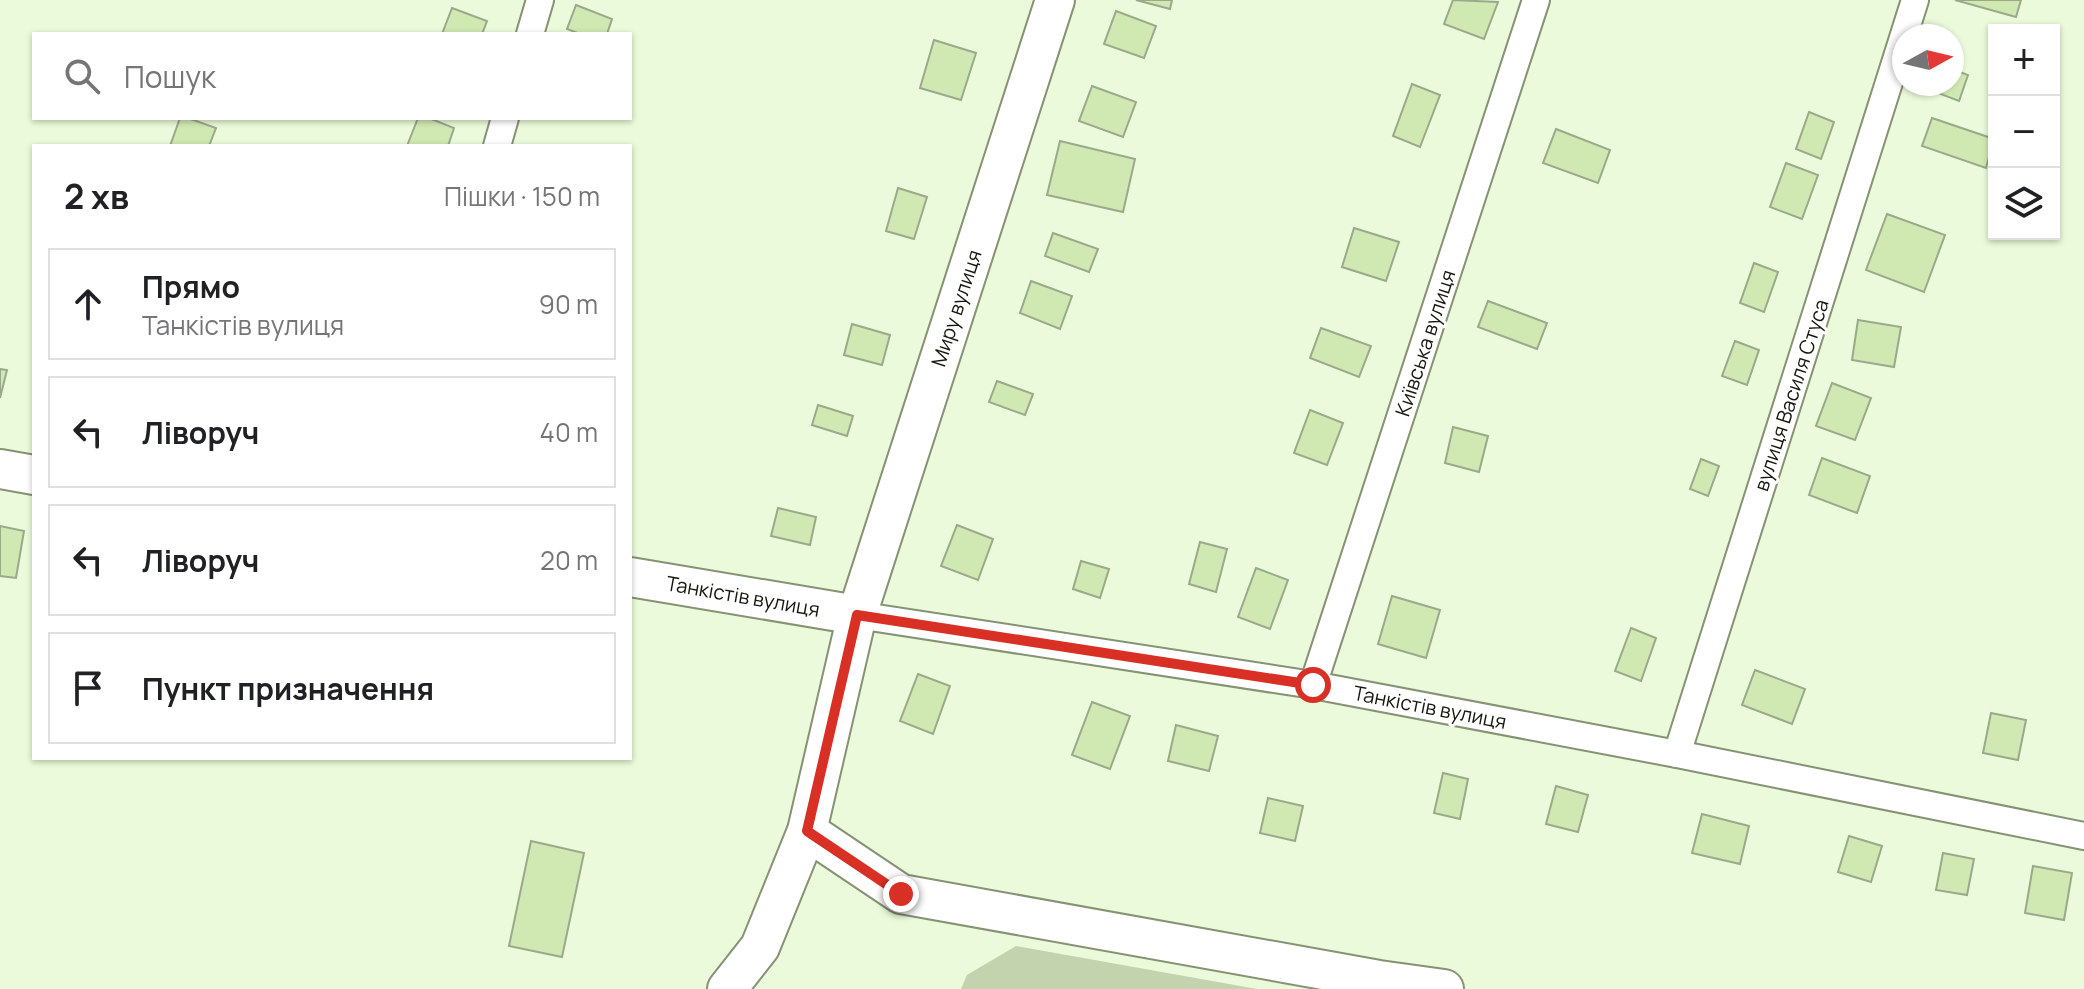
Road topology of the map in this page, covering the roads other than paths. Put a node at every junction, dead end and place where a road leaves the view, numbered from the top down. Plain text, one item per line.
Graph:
1 (540, 0) edge
2 (1055, 0) edge
3 (1536, 0) edge
4 (1915, 0) edge
5 (531, 32) edge
6 (504, 120) edge
7 (498, 144) edge
8 (0, 469) edge
9 (32, 475) edge
10 (632, 577) edge
11 (857, 615) junction
12 (1313, 685) junction
13 (1677, 754) junction
14 (807, 831) junction
15 (2084, 836) edge
16 (727, 989) edge
17 (1444, 989) edge

1 - 5 street
2 - 11 main road, Миру вулиця
3 - 12 street, Київська вулиця
4 - 13 street, вулиця Василя Стуса
6 - 7 street
8 - 9 main road
10 - 11 main road, Танкістів вулиця
11 - 12 street, Танкістів вулиця
11 - 14 main road, Миру вулиця
12 - 13 street, Танкістів вулиця
13 - 15 street, Танкістів вулиця
14 - 16 main road, Миру вулиця
14 - 17 main road

